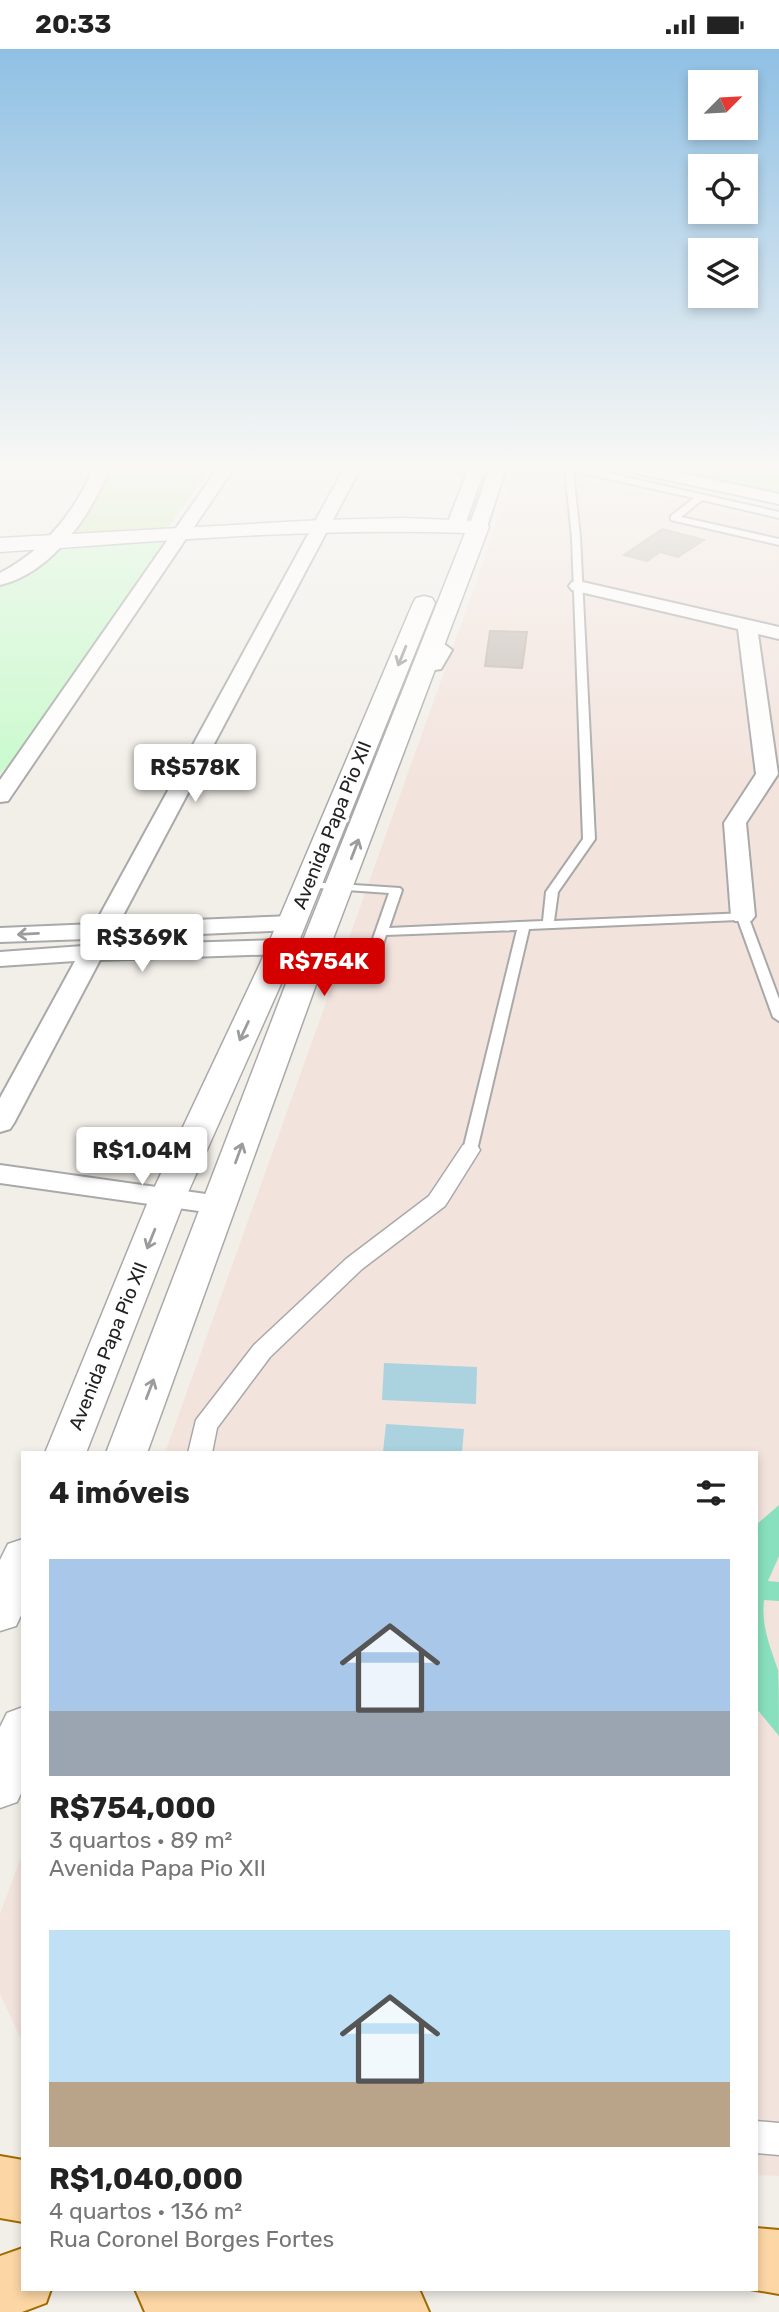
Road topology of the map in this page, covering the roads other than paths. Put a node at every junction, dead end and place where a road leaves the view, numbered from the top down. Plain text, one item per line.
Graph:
1 (15, 571) edge
2 (154, 571) edge
3 (297, 571) edge
4 (451, 571) edge
5 (576, 571) edge
6 (0, 580) edge
7 (578, 586) junction
8 (432, 624) junction
9 (747, 625) junction
10 (779, 633) edge
11 (382, 741) junction
12 (3, 787) edge
13 (308, 885) junction
14 (341, 887) junction
15 (743, 916) junction
16 (548, 925) junction
17 (524, 926) junction
18 (102, 930) junction
19 (382, 932) junction
20 (0, 935) edge
21 (289, 951) junction
22 (91, 953) junction
23 (0, 959) edge
24 (779, 1017) edge
25 (0, 1122) edge
26 (470, 1150) joint
27 (0, 1174) edge
28 (167, 1199) junction
29 (220, 1205) junction
30 (66, 1451) edge
31 (127, 1451) edge
32 (200, 1451) edge
33 (21, 1561) edge
34 (0, 1613) edge
35 (21, 1732) edge
36 (0, 1787) edge
37 (758, 2137) edge
38 (779, 2139) edge
39 (0, 2187) edge
40 (21, 2191) edge
41 (758, 2260) edge
42 (779, 2262) edge
43 (21, 2281) edge
44 (0, 2288) edge
45 (190, 2291) edge
46 (318, 2302) edge
47 (397, 2312) edge

1 - 6 street
2 - 12 street
3 - 18 street
4 - 8 street, Avenida Papa Pio XII
5 - 7 lane
7 - 9 street
7 - 16 lane
8 -> 11 street, Avenida Papa Pio XII
8 - 11 street, Avenida Papa Pio XII
9 - 10 street
9 - 15 street
11 - 13 street, Avenida Papa Pio XII
14 -> 11 street, Avenida Papa Pio XII
13 - 14 lane
13 - 21 street, Avenida Papa Pio XII
14 - 19 lane
14 - 21 street, Avenida Papa Pio XII
15 - 16 lane
15 - 24 lane
16 - 17 lane
17 - 19 lane
17 - 26 lane
18 -> 20 street
18 - 21 street
18 - 22 street
19 - 21 lane
21 - 22 street
21 -> 28 street, Avenida Papa Pio XII
29 -> 21 street, Avenida Papa Pio XII
22 - 23 street
22 - 25 street
26 - 32 street
27 - 28 street
28 - 29 street
28 -> 30 street, Avenida Papa Pio XII
31 -> 29 street, Avenida Papa Pio XII
33 - 34 street
35 - 36 street
37 - 38 street
39 - 40 main road
41 - 42 main road
43 - 44 main road
45 - 46 main road
46 - 47 main road

